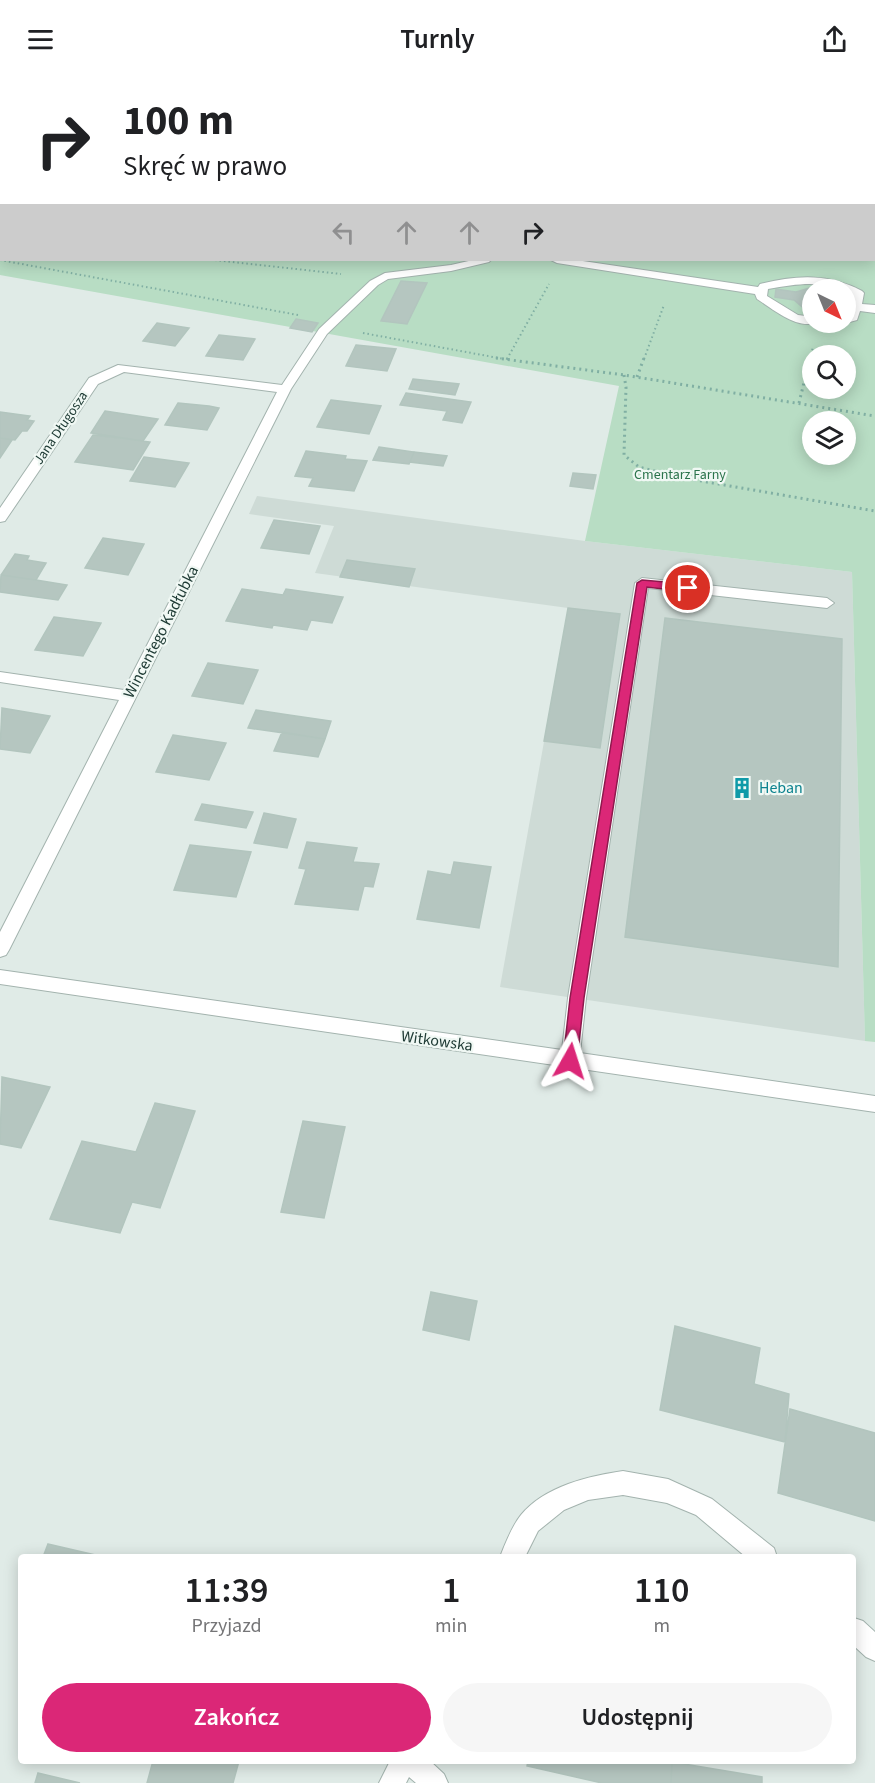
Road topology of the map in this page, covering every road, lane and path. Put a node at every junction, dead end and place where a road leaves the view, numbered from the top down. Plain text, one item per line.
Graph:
1 (5, 261) edge
2 (225, 261) edge
3 (268, 261) edge
4 (481, 261) edge
5 (561, 261) edge
6 (568, 261) edge
7 (266, 265) junction
8 (674, 278) junction
9 (380, 279) junction
10 (802, 280) edge
11 (762, 291) junction
12 (856, 292) edge
13 (856, 306) joint
14 (875, 309) edge
15 (802, 319) edge
16 (332, 324) junction
17 (507, 360) junction
18 (624, 375) junction
19 (637, 377) junction
20 (285, 389) junction
21 (802, 392) edge
22 (799, 404) junction
23 (875, 416) edge
24 (875, 511) edge
25 (0, 518) edge
26 (827, 603) dead end
27 (0, 677) edge
28 (128, 696) junction
29 (0, 950) edge
30 (0, 978) edge
31 (570, 1061) junction
32 (875, 1104) edge
33 (514, 1554) edge
34 (761, 1554) edge
35 (856, 1632) edge
36 (875, 1648) edge
37 (402, 1764) edge
38 (414, 1764) edge
39 (392, 1783) edge
40 (435, 1783) edge

1 - 16 path
2 - 7 path
3 - 7 path
4 - 9 street
5 - 17 path
6 - 8 street
7 - 9 path
8 - 11 street
8 - 19 path
9 - 16 street, Wincentego Kadłubka
10 - 11 street
11 - 15 street
12 - 13 street
13 - 14 street
16 - 17 path
16 - 20 street, Wincentego Kadłubka
17 - 18 path
18 - 19 path
18 - 24 path
19 - 22 path
20 - 25 street, Jana Długosza
20 - 28 street, Wincentego Kadłubka
21 - 22 path
22 - 23 path
26 - 31 street
27 - 28 street
28 - 29 street, Wincentego Kadłubka
30 - 31 street, Witkowska
31 - 32 street, Witkowska
33 - 34 street
35 - 36 street
37 - 39 street
38 - 40 street

